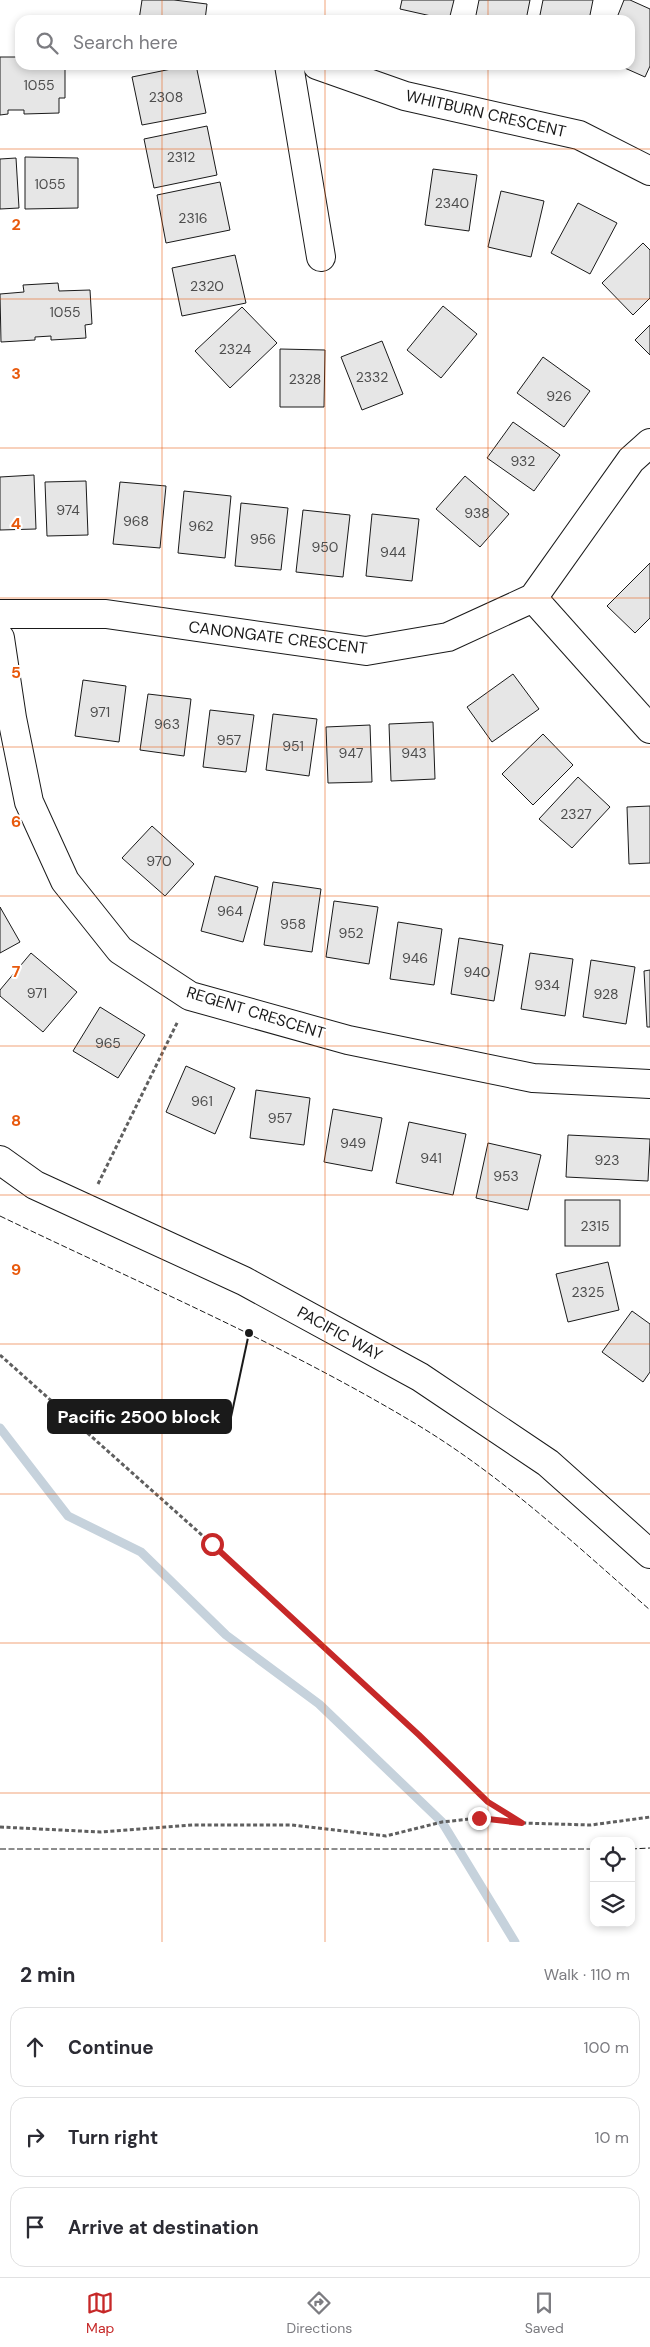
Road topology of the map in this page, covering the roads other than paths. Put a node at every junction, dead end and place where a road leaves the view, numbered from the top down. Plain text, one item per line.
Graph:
1 (290, 70) edge
2 (331, 70) edge
3 (650, 171) edge
4 (321, 257) dead end
5 (650, 443) edge
6 (533, 598) junction
7 (0, 614) edge
8 (0, 638) edge
9 (650, 729) edge
10 (650, 1084) edge
11 (0, 1160) edge
12 (650, 1554) edge

1 - 4 street
2 - 3 street, WHITBURN CRESCENT
5 - 6 street, CANONGATE CRESCENT
6 - 7 street, CANONGATE CRESCENT
6 - 9 street
8 - 10 street, REGENT CRESCENT
11 - 12 street, PACIFIC WAY

